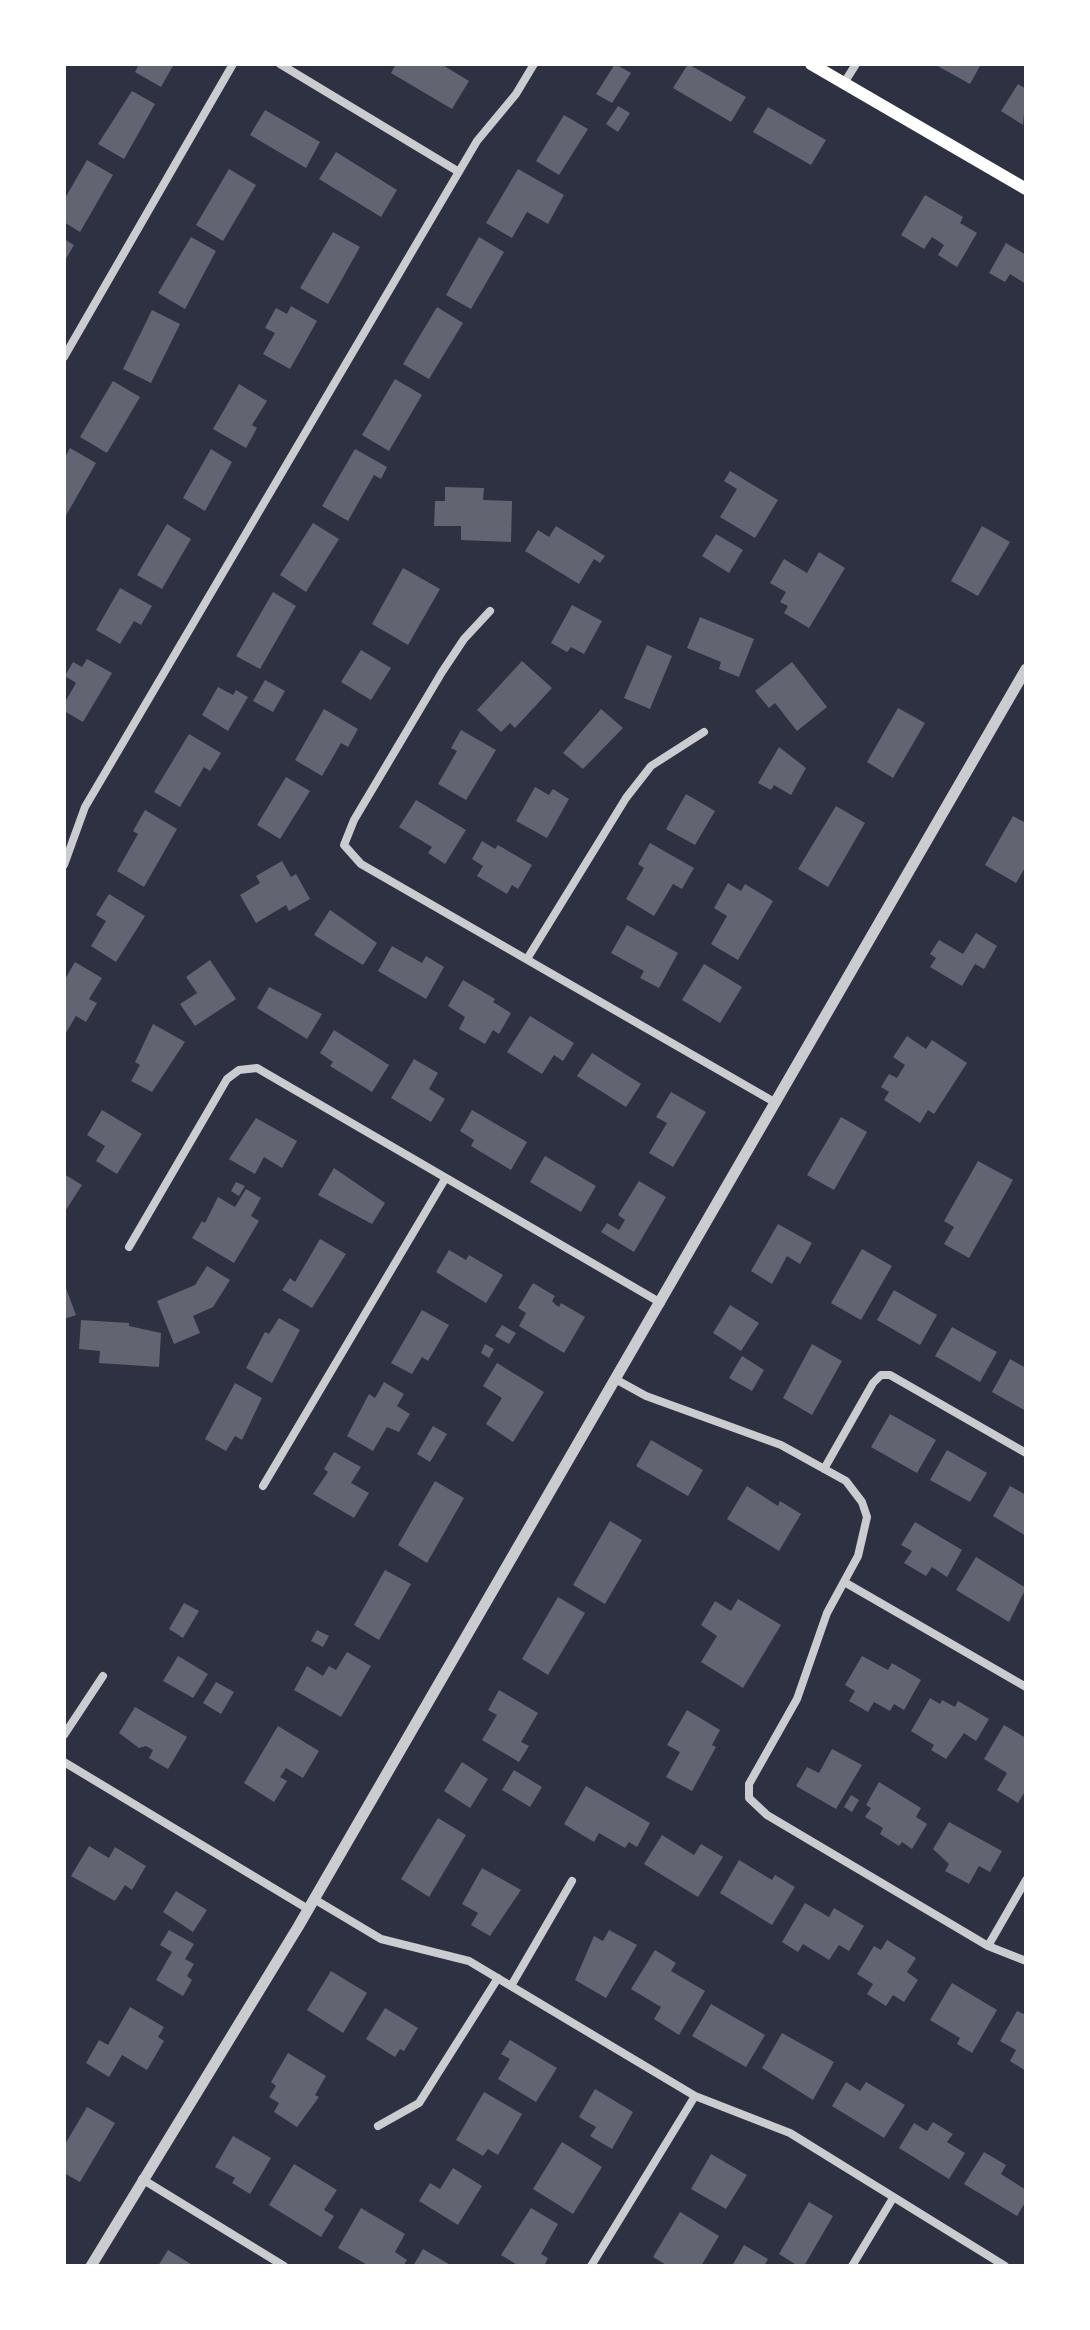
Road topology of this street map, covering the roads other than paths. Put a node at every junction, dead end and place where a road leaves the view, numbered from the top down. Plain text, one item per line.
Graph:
1 (233, 64) edge
2 (280, 64) edge
3 (534, 64) edge
4 (811, 64) edge
5 (856, 64) edge
6 (844, 83) junction
7 (459, 172) junction
8 (1026, 189) edge
9 (64, 357) edge
10 (490, 611) dead end
11 (1026, 669) edge
12 (704, 732) dead end
13 (64, 865) edge
14 (527, 959) junction
15 (776, 1103) junction
16 (445, 1179) junction
17 (129, 1247) dead end
18 (661, 1303) junction
19 (617, 1380) junction
20 (1026, 1453) edge
21 (824, 1469) junction
22 (263, 1486) dead end
23 (846, 1583) junction
24 (103, 1676) dead end
25 (1026, 1687) edge
26 (64, 1735) edge
27 (64, 1762) edge
28 (1026, 1880) edge
29 (572, 1881) dead end
30 (311, 1904) junction
31 (988, 1946) junction
32 (1026, 1961) edge
33 (498, 1978) junction
34 (511, 1986) junction
35 (695, 2096) junction
36 (378, 2126) dead end
37 (142, 2179) junction
38 (893, 2198) junction
39 (91, 2266) edge
40 (284, 2266) edge
41 (591, 2266) edge
42 (852, 2266) edge
43 (1005, 2266) edge

1 - 9 street
2 - 7 street
3 - 7 street
4 - 6 main road
5 - 6 street
6 - 8 main road
7 - 13 street
10 - 14 street
11 - 15 street
12 - 14 street
14 - 15 street
15 - 18 street
16 - 17 street
16 - 18 street
16 - 22 street
18 - 19 street
19 - 21 street
19 - 30 street
20 - 21 street
21 - 23 street
23 - 25 street
23 - 31 street
24 - 26 street
27 - 30 street
28 - 31 street
29 - 34 street
30 - 33 street
30 - 37 street
31 - 32 street
33 - 34 street
33 - 36 street
34 - 35 street
35 - 38 street
35 - 41 street
37 - 39 street
37 - 40 street
38 - 42 street
38 - 43 street

